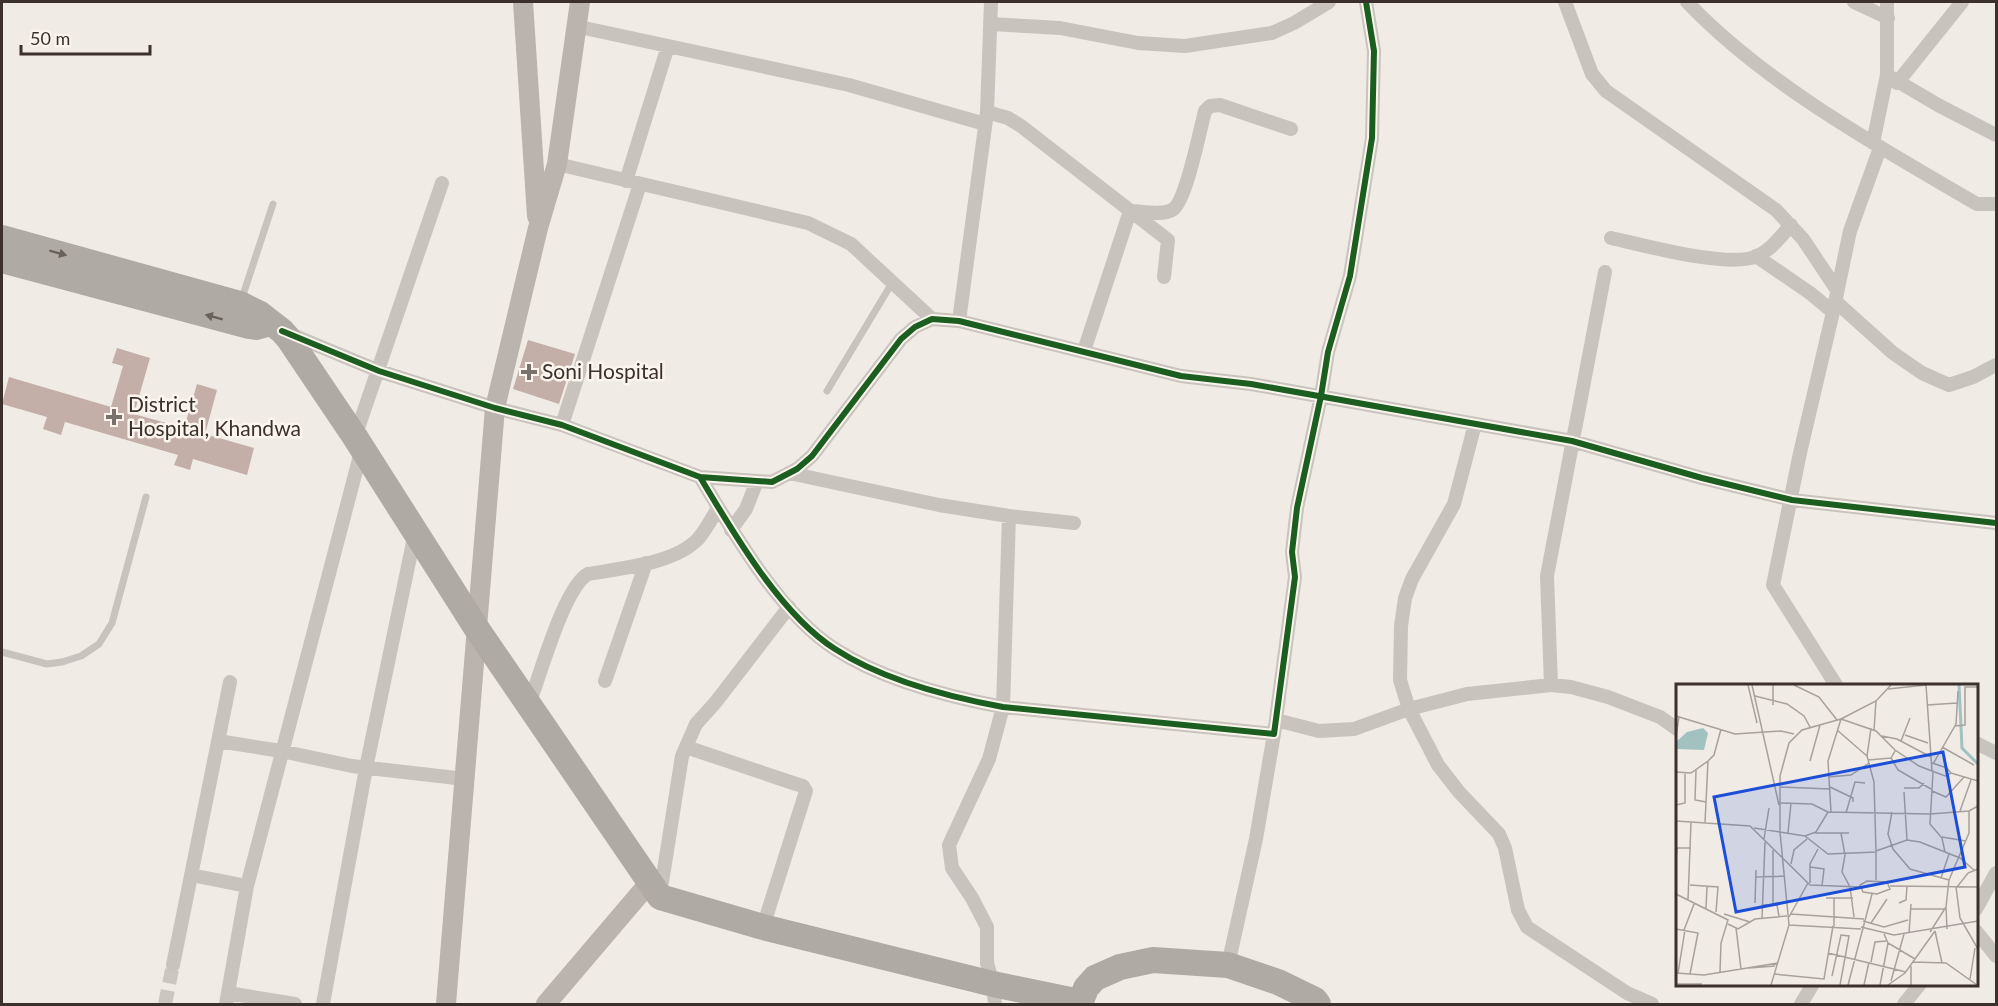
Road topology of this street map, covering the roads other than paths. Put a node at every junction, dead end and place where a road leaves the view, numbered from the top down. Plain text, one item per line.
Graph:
1 (523, 2) edge
2 (579, 2) edge
3 (991, 2) edge
4 (1329, 2) edge
5 (1366, 2) edge
6 (1565, 2) edge
7 (1687, 2) edge
8 (1854, 2) edge
9 (1887, 2) edge
10 (1962, 2) edge
11 (1888, 18) junction
12 (990, 24) junction
13 (575, 26) junction
14 (668, 46) junction
15 (1892, 79) junction
16 (986, 118) junction
17 (1291, 129) dead end
18 (1996, 135) edge
19 (1876, 145) junction
20 (557, 164) junction
21 (626, 181) junction
22 (442, 183) dead end
23 (640, 184) junction
24 (273, 204) dead end
25 (1996, 204) edge
26 (1130, 211) junction
27 (1791, 225) junction
28 (538, 228) junction
29 (2, 238) edge
30 (1611, 238) dead end
31 (1756, 256) junction
32 (2, 260) edge
33 (1605, 272) dead end
34 (1164, 277) dead end
35 (892, 283) junction
36 (1835, 301) junction
37 (240, 304) junction
38 (932, 319) junction
39 (959, 321) junction
40 (276, 327) junction
41 (1084, 351) junction
42 (1996, 365) edge
43 (379, 371) junction
44 (827, 391) dead end
45 (1321, 396) junction
46 (495, 408) junction
47 (1475, 424) junction
48 (562, 425) junction
49 (1572, 441) junction
50 (358, 442) junction
51 (789, 473) junction
52 (700, 477) junction
53 (757, 481) junction
54 (146, 497) dead end
55 (1792, 500) junction
56 (718, 508) junction
57 (1009, 516) junction
58 (1074, 523) dead end
59 (1996, 523) edge
60 (415, 530) junction
61 (731, 530) junction
62 (646, 563) junction
63 (789, 607) junction
64 (477, 629) junction
65 (2, 652) edge
66 (605, 681) dead end
67 (230, 682) dead end
68 (1835, 684) edge
69 (1551, 685) junction
70 (530, 704) junction
71 (1003, 708) junction
72 (1409, 709) junction
73 (1275, 727) junction
74 (1676, 728) edge
75 (218, 741) junction
76 (1977, 744) edge
77 (686, 747) junction
78 (282, 751) junction
79 (1996, 753) edge
80 (366, 768) junction
81 (465, 779) junction
82 (1996, 873) edge
83 (191, 875) junction
84 (247, 886) junction
85 (654, 890) junction
86 (1977, 907) edge
87 (763, 927) junction
88 (1977, 932) edge
89 (1996, 956) edge
90 (173, 965) tunnel mouth
91 (1228, 966) junction
92 (1812, 985) edge
93 (1919, 985) edge
94 (994, 994) edge
95 (227, 999) edge
96 (1625, 999) edge
97 (1080, 1003) edge
98 (295, 1005) edge
99 (323, 1005) edge
100 (446, 1005) edge
101 (546, 1005) edge
102 (1318, 1005) edge
103 (1652, 1005) edge
104 (1801, 1005) edge
105 (1904, 1005) edge

1 - 28 main road
2 - 13 main road
3 - 12 street
4 - 12 street
5 - 45 street
6 - 27 street
7 - 19 street
8 - 11 street
9 - 11 street
10 - 15 street
11 - 15 street
12 - 16 street
13 - 14 street
13 - 20 main road
14 - 16 street
14 - 21 street
15 - 18 street
15 - 19 street
16 - 26 street
16 - 39 street
17 - 26 street
19 - 25 street
19 - 36 street
20 - 21 street
20 - 28 main road
21 - 23 street
22 - 43 street
23 - 35 street
23 - 48 street
24 - 37 lane
26 - 34 street
26 - 41 street
27 - 31 street
27 - 36 street
28 - 46 main road
29 -> 37 highway
30 - 31 street
31 - 36 street
40 -> 32 highway
33 - 49 street
35 - 38 street
35 - 44 lane
36 - 42 street
36 - 55 street
37 - 40 highway
38 - 39 street
38 - 51 street
39 - 41 street
40 - 43 street
40 - 50 highway
41 - 45 street
43 - 46 street
43 - 50 street
45 - 47 street
45 - 73 street
46 - 48 street
46 - 64 main road
47 - 49 street
47 - 72 street
48 - 52 street
49 - 55 street
49 - 69 street
50 - 60 highway
50 - 78 street
51 - 53 street
51 - 57 street
52 - 53 street
52 - 56 street
53 - 61 street
54 - 65 lane
55 - 59 street
55 - 68 street
56 - 61 street
56 - 62 street
57 - 58 street
57 - 71 street
60 - 64 highway
60 - 80 street
61 - 63 street
62 - 66 street
62 - 70 street
63 - 71 street
63 - 77 street
64 - 70 highway
64 - 81 main road
67 - 75 street
69 - 72 street
69 - 74 street
70 - 85 highway
71 - 73 street
71 - 94 street
72 - 73 street
72 - 96 street
73 - 91 street
75 - 78 street
75 - 83 street
76 - 79 street
77 - 85 street
77 - 87 street
78 - 80 street
78 - 84 street
80 - 81 street
80 - 99 street
81 - 100 main road
82 - 86 street
83 - 84 street
83 - 90 street
84 - 95 street
85 - 87 highway
85 - 101 main road
87 - 94 highway
88 - 89 street
91 - 97 highway
91 - 102 highway
92 - 104 street
93 - 105 street
94 - 97 highway
95 - 98 street
96 - 103 street

